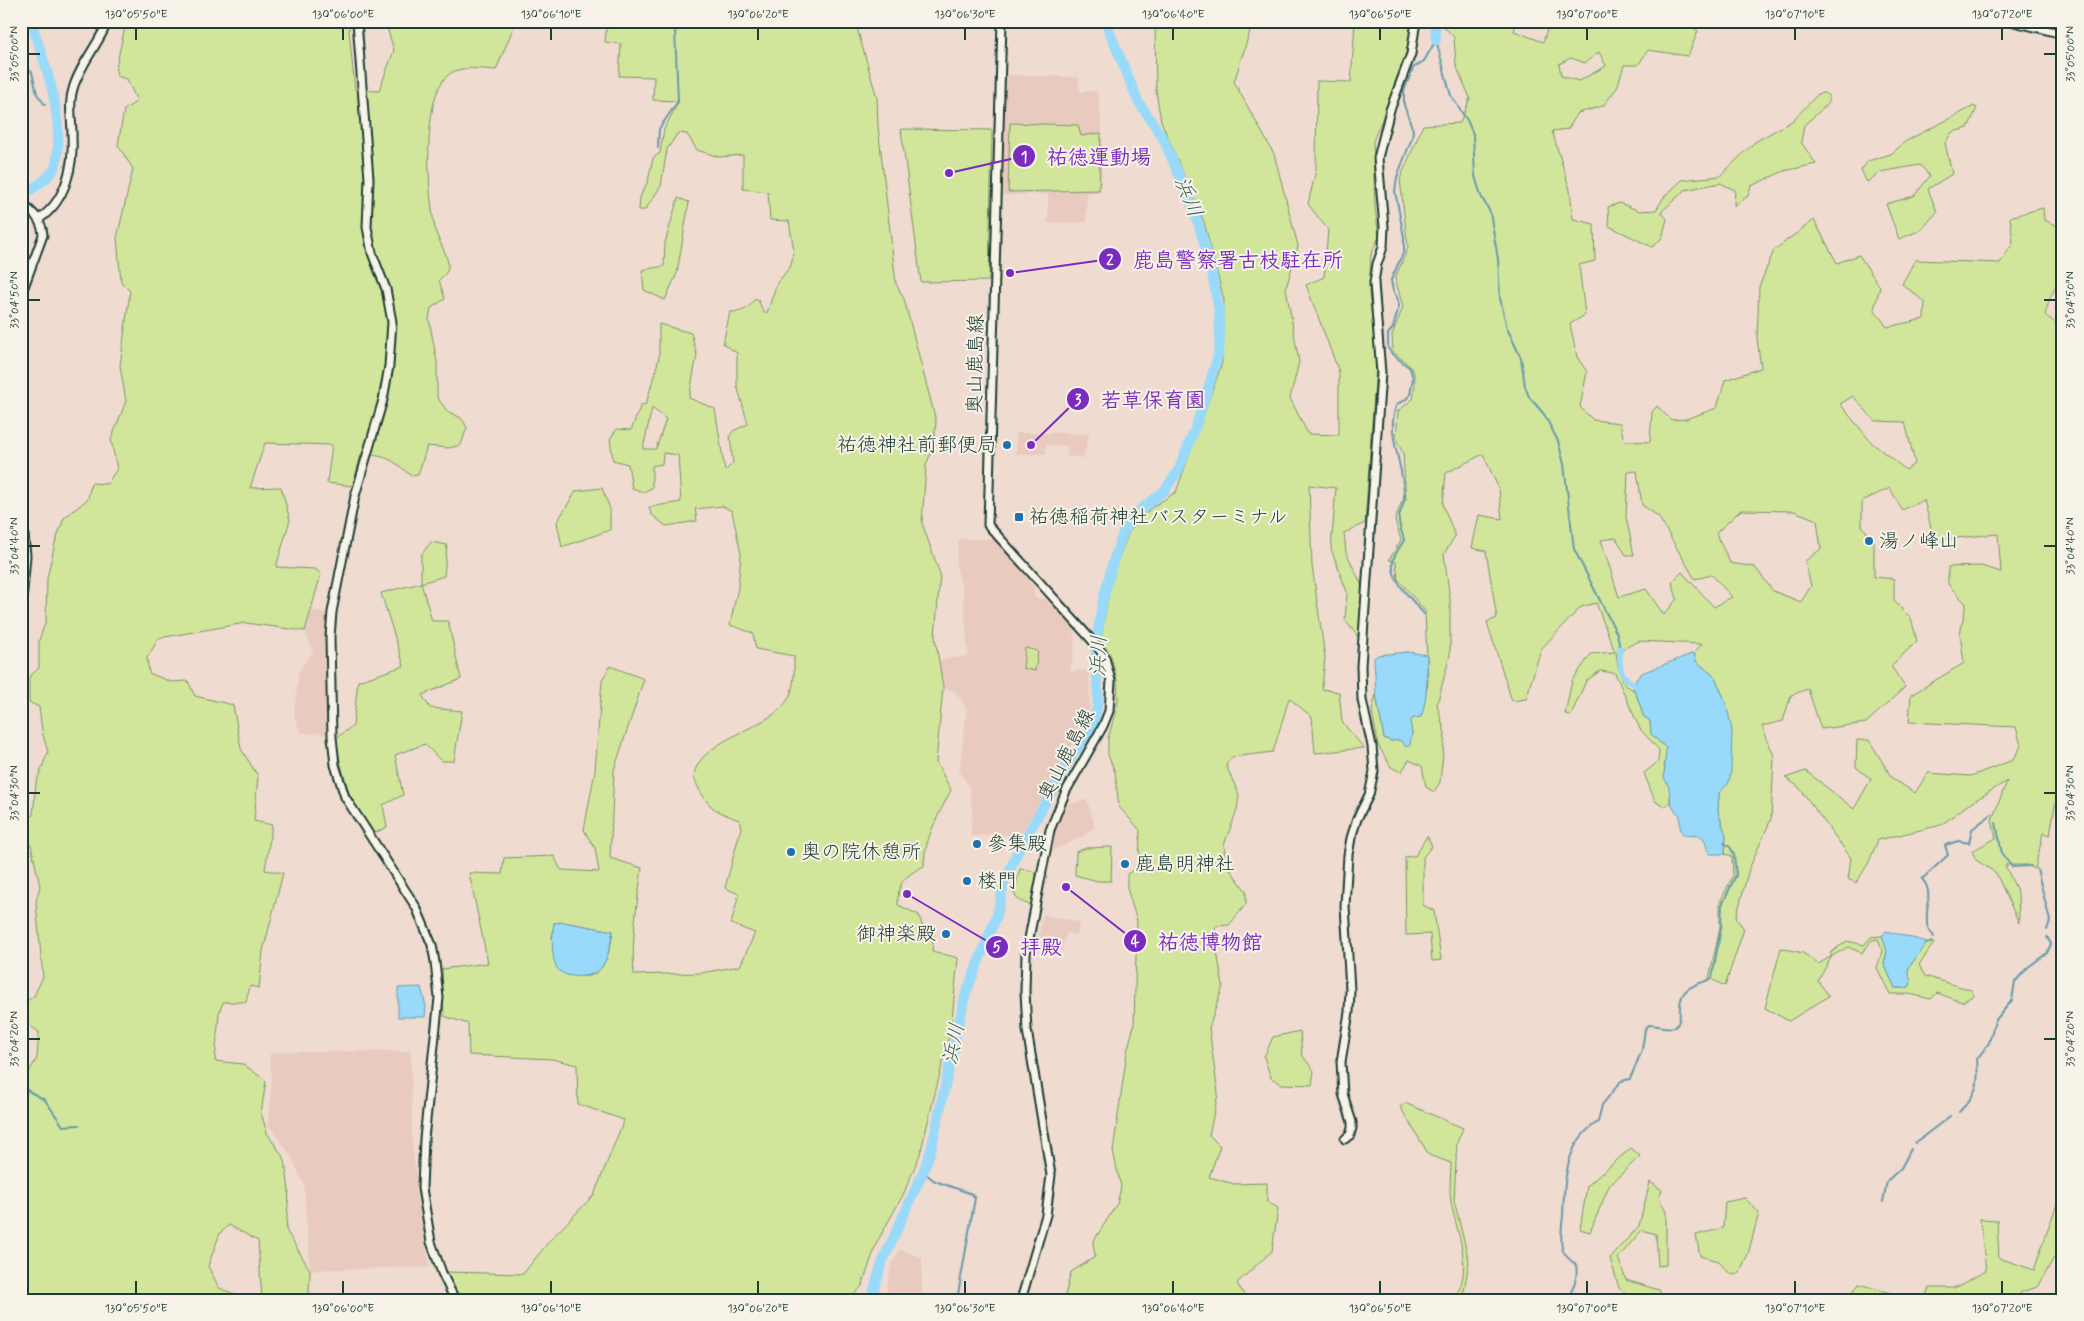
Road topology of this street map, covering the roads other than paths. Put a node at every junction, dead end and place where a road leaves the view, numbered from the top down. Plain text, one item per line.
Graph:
1 (108, 21) edge
2 (357, 21) edge
3 (1002, 21) edge
4 (1416, 21) edge
5 (2010, 21) edge
6 (2063, 34) edge
7 (24, 205) edge
8 (39, 219) junction
9 (21, 296) edge
10 (21, 502) edge
11 (21, 612) edge
12 (1345, 1139) dead end
13 (455, 1300) edge
14 (1021, 1300) edge

1 - 8 street
2 - 13 street
3 - 14 street, 奥山鹿島線
4 - 12 street
5 - 6 street
7 - 8 street
8 - 9 street
10 - 11 street

